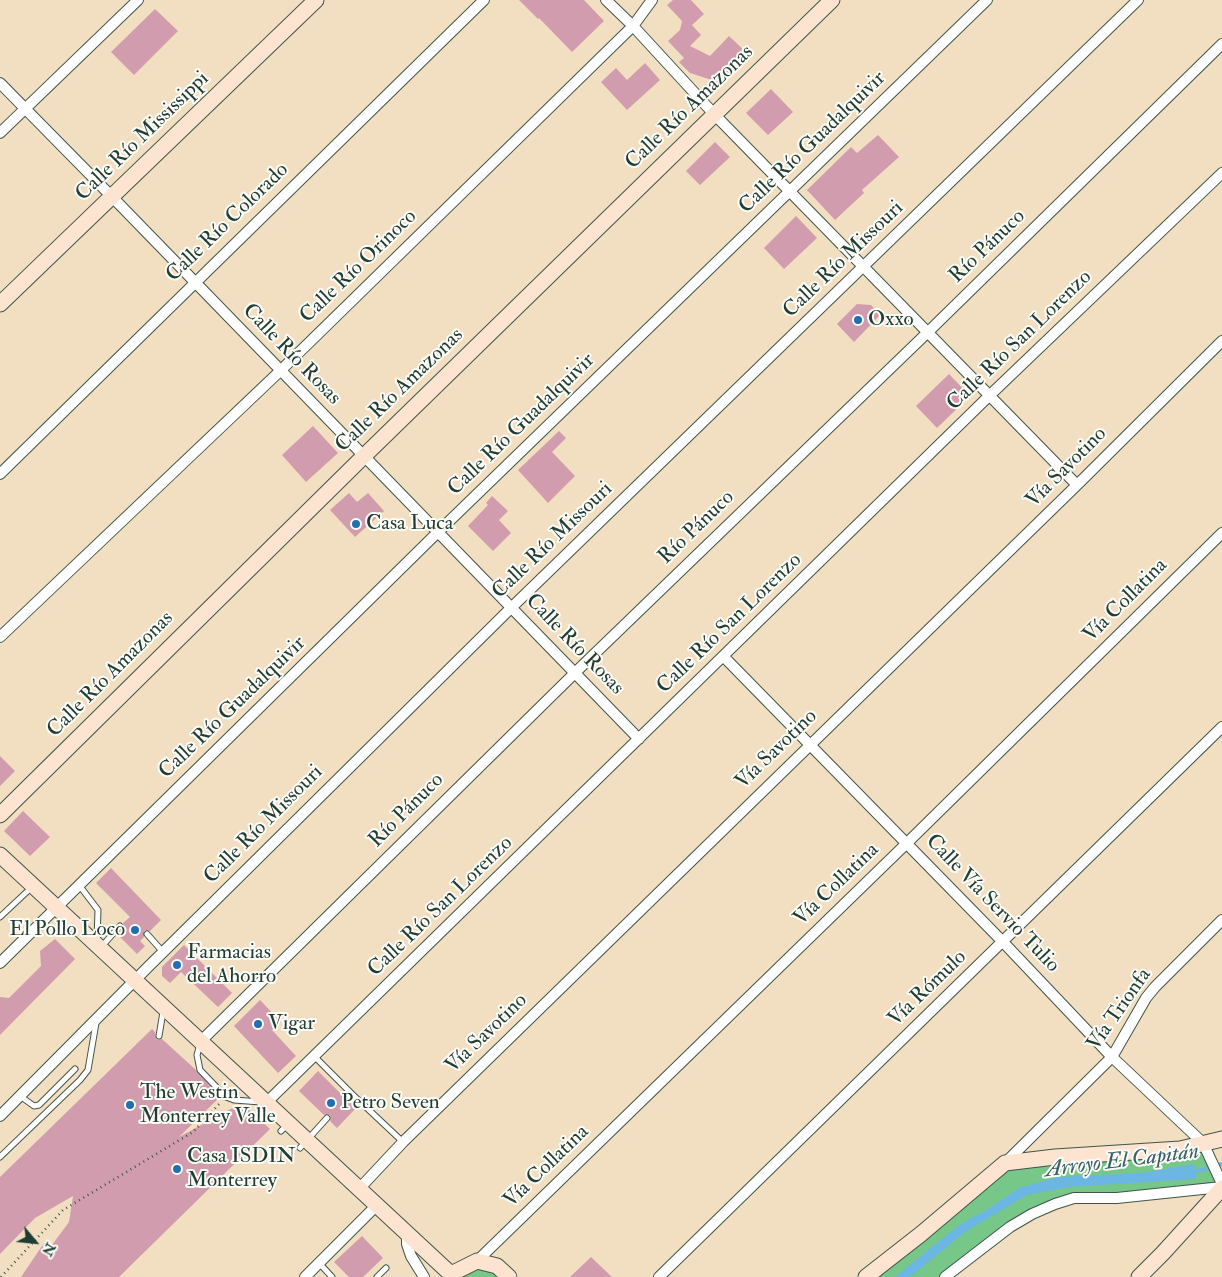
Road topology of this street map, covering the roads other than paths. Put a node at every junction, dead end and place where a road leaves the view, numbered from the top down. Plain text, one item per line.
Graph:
1 (138, 0) edge
2 (316, 0) edge
3 (484, 0) edge
4 (606, 0) edge
5 (652, 0) edge
6 (832, 0) edge
7 (987, 0) edge
8 (1138, 0) edge
9 (633, 26) junction
10 (1222, 44) edge
11 (0, 83) edge
12 (25, 109) junction
13 (714, 114) junction
14 (0, 134) edge
15 (1222, 173) edge
16 (790, 191) junction
17 (112, 196) junction
18 (864, 267) junction
19 (194, 282) junction
20 (0, 304) edge
21 (927, 333) junction
22 (1222, 341) edge
23 (280, 371) junction
24 (989, 396) junction
25 (364, 456) junction
26 (0, 474) edge
27 (1077, 485) junction
28 (438, 533) junction
29 (1222, 533) edge
30 (511, 608) junction
31 (0, 637) edge
32 (724, 657) junction
33 (574, 674) junction
34 (1222, 726) edge
35 (639, 739) junction
36 (809, 745) junction
37 (0, 815) edge
38 (906, 844) junction
39 (0, 855) edge
40 (79, 885) junction
41 (33, 886) junction
42 (56, 907) junction
43 (0, 917) edge
44 (1222, 920) edge
45 (120, 926) dead end
46 (147, 934) dead end
47 (1003, 942) junction
48 (98, 947) junction
49 (162, 952) junction
50 (0, 963) edge
51 (134, 981) junction
52 (164, 1008) junction
53 (97, 1018) junction
54 (159, 1036) dead end
55 (200, 1042) junction
56 (314, 1056) junction
57 (1112, 1057) junction
58 (75, 1069) dead end
59 (352, 1094) junction
60 (20, 1096) junction
61 (346, 1098) dead end
62 (269, 1110) junction
63 (0, 1116) edge
64 (327, 1118) dead end
65 (1222, 1139) edge
66 (403, 1142) junction
67 (1203, 1143) junction
68 (303, 1144) junction
69 (0, 1157) edge
70 (1005, 1163) junction
71 (1222, 1186) edge
72 (359, 1189) junction
73 (377, 1205) junction
74 (407, 1233) junction
75 (476, 1261) junction
76 (319, 1263) junction
77 (386, 1268) dead end
78 (453, 1276) edge
79 (305, 1277) edge
80 (332, 1277) edge
81 (377, 1277) edge
82 (424, 1277) edge
83 (509, 1277) edge
84 (659, 1277) edge
85 (866, 1277) edge
86 (945, 1277) edge
87 (1139, 1277) edge

1 - 12 street
2 - 17 street, Calle Río Mississippi
3 - 19 street, Calle Río Colorado
4 - 9 street
5 - 9 street, Calle Río Orinoco
6 - 13 street, Calle Río Amazonas
7 - 16 street, Calle Río Guadalquivir
8 - 18 street, Calle Río Missouri
9 - 13 street
9 - 23 street, Calle Río Orinoco
10 - 21 street, Río Pánuco
11 - 12 street, Calle Río Rosas
12 - 14 street
12 - 17 street, Calle Río Rosas
13 - 16 street
13 - 25 street, Calle Río Amazonas
15 - 24 street, Calle Río San Lorenzo
16 - 18 street
16 - 28 street, Calle Río Guadalquivir
17 - 19 street, Calle Río Rosas
17 - 20 street, Calle Río Mississippi
18 - 21 street
18 - 30 street, Calle Río Missouri
19 - 23 street, Calle Río Rosas
19 - 26 street, Calle Río Colorado
21 - 24 street
21 - 33 street, Río Pánuco
22 - 27 street, Vía Savotino
23 - 25 street, Calle Río Rosas
23 - 31 street, Calle Río Orinoco
24 - 27 street
24 - 32 street, Calle Río San Lorenzo
25 - 28 street, Calle Río Rosas
25 - 37 street, Calle Río Amazonas
27 - 36 street, Vía Savotino
28 - 30 street, Calle Río Rosas
28 - 40 street, Calle Río Guadalquivir
29 - 38 street, Vía Collatina
30 - 33 street, Calle Río Rosas
30 - 49 street, Calle Río Missouri
32 - 35 street, Calle Río San Lorenzo
32 - 36 street, Calle Vía Servio Tulio
33 - 35 street, Calle Río Rosas
33 - 55 street, Río Pánuco
34 - 47 street, Vía Rómulo
35 - 56 street, Calle Río San Lorenzo
36 - 38 street, Calle Vía Servio Tulio
36 - 66 street, Vía Savotino
38 - 47 street, Calle Vía Servio Tulio
38 - 75 street, Vía Collatina
39 - 41 street
40 - 42 street, Calle Río Guadalquivir
40 - 48 lane
41 - 42 street
41 - 43 lane
42 - 48 street
42 - 50 street, Calle Río Guadalquivir
44 - 57 street, Vía Trionfa
45 - 48 lane
46 - 49 lane
47 - 57 street, Calle Vía Servio Tulio
47 - 84 street, Vía Rómulo
48 - 51 street
49 - 51 street, Calle Río Missouri
51 - 52 street
51 - 53 street, Calle Río Missouri
52 - 54 lane
52 - 55 street
53 - 60 street, Calle Río Missouri
53 - 69 lane
55 - 62 street
55 - 62 lane
56 - 59 lane
56 - 62 street, Calle Río San Lorenzo
57 - 67 street, Calle Vía Servio Tulio
57 - 70 street, Vía Trionfa
58 - 60 lane
59 - 61 lane
59 - 66 lane
60 - 63 street, Calle Río Missouri
62 - 68 street
64 - 68 lane
65 - 67 street
66 - 72 street, Vía Savotino
67 - 70 street
67 - 71 street, Calle Vía Servio Tulio
68 - 72 street
70 - 85 street
71 - 86 street
71 - 87 street
72 - 73 street
73 - 74 street
73 - 76 street
74 - 78 street
74 - 82 street
75 - 78 street
75 - 83 street
76 - 79 street
76 - 80 lane
77 - 81 lane

